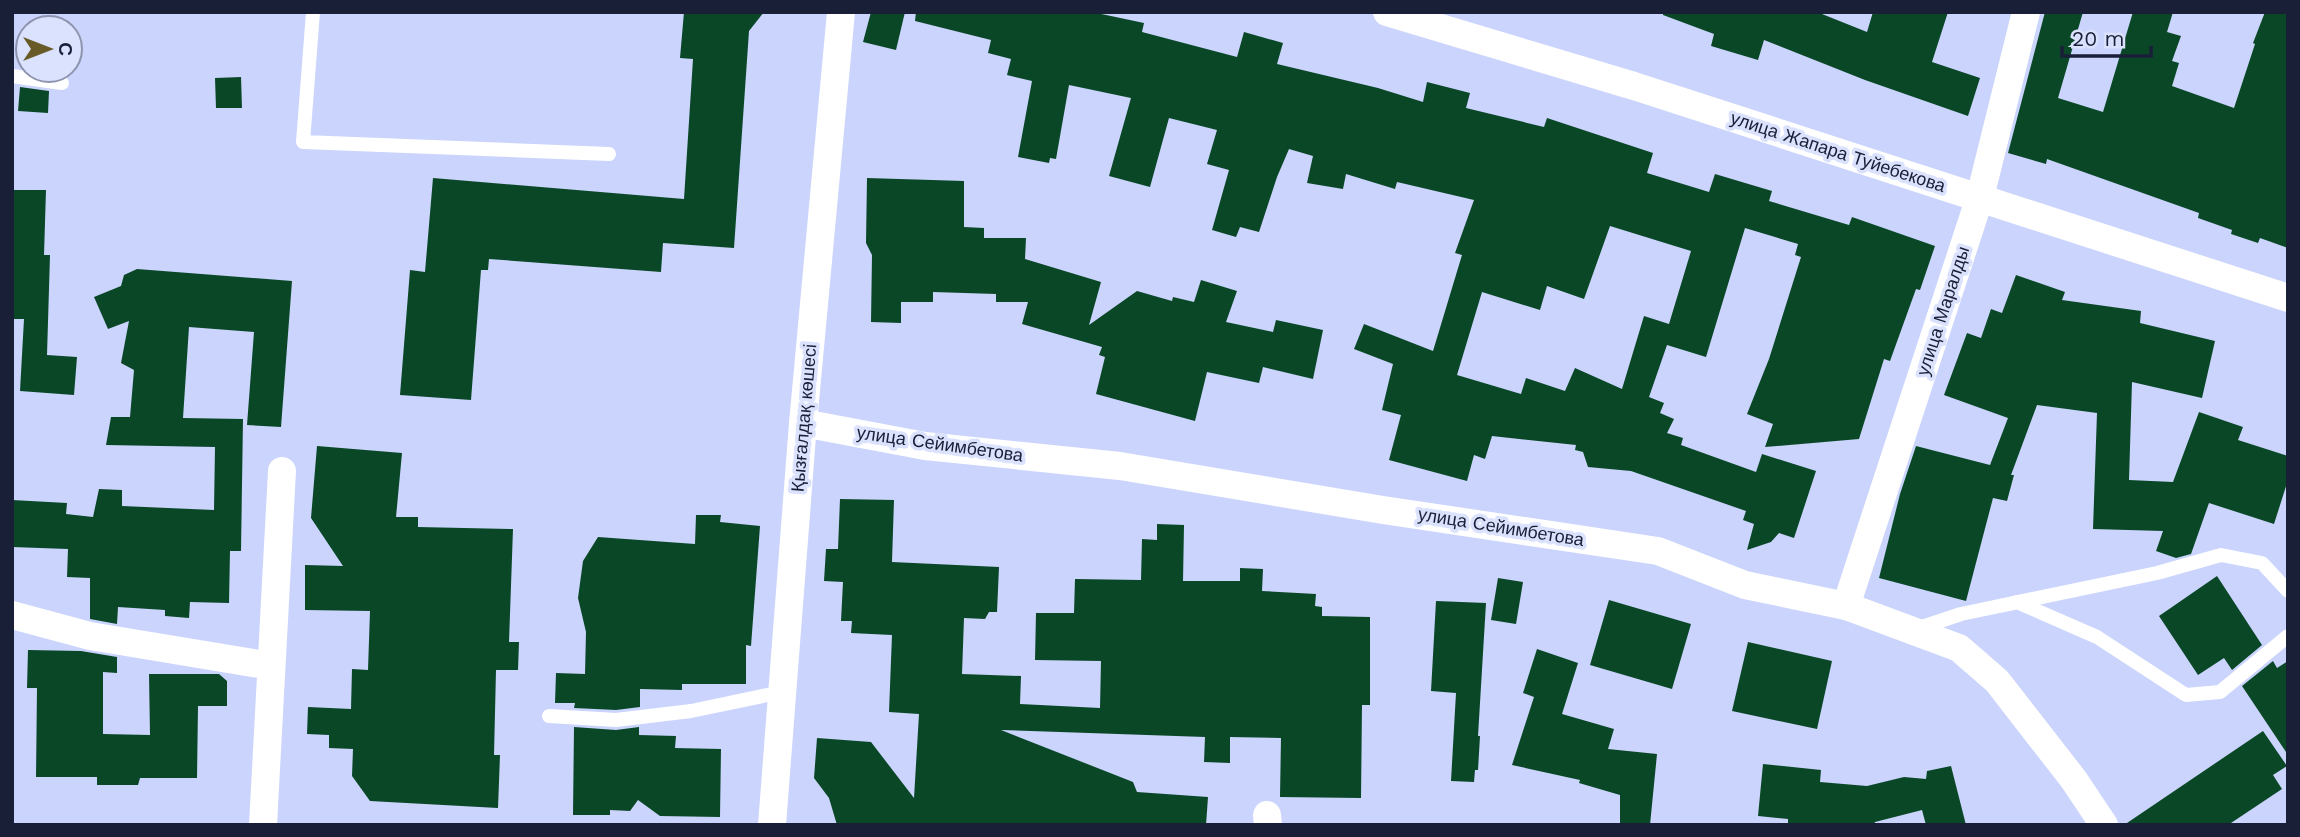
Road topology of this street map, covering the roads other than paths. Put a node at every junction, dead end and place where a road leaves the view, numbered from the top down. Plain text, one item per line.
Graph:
1 (313, 12) edge
2 (841, 12) edge
3 (1387, 12) edge
4 (2026, 12) edge
5 (609, 154) dead end
6 (1980, 197) junction
7 (2288, 298) edge
8 (803, 423) junction
9 (282, 471) dead end
10 (2288, 592) edge
11 (2017, 602) junction
12 (1846, 606) junction
13 (12, 615) edge
14 (1912, 631) junction
15 (2288, 636) edge
16 (271, 666) junction
17 (782, 692) junction
18 (549, 716) dead end
19 (263, 825) edge
20 (772, 825) edge
21 (2104, 825) edge

1 - 5 lane
2 - 8 street, Қызғалдақ көшесі
3 - 6 street, улица Жапара Туйебекова
4 - 6 street, улица Маралды
6 - 7 street, улица Жапара Туйебекова
6 - 12 street, улица Маралды
8 - 12 street, улица Сейимбетова
8 - 17 street, Қызғалдақ көшесі
9 - 16 street
10 - 11 lane
11 - 14 lane
11 - 15 lane
12 - 14 street, улица Сейимбетова
13 - 16 street
14 - 21 street, улица Сейимбетова
16 - 19 street
17 - 18 lane
17 - 20 street, Қызғалдақ көшесі

